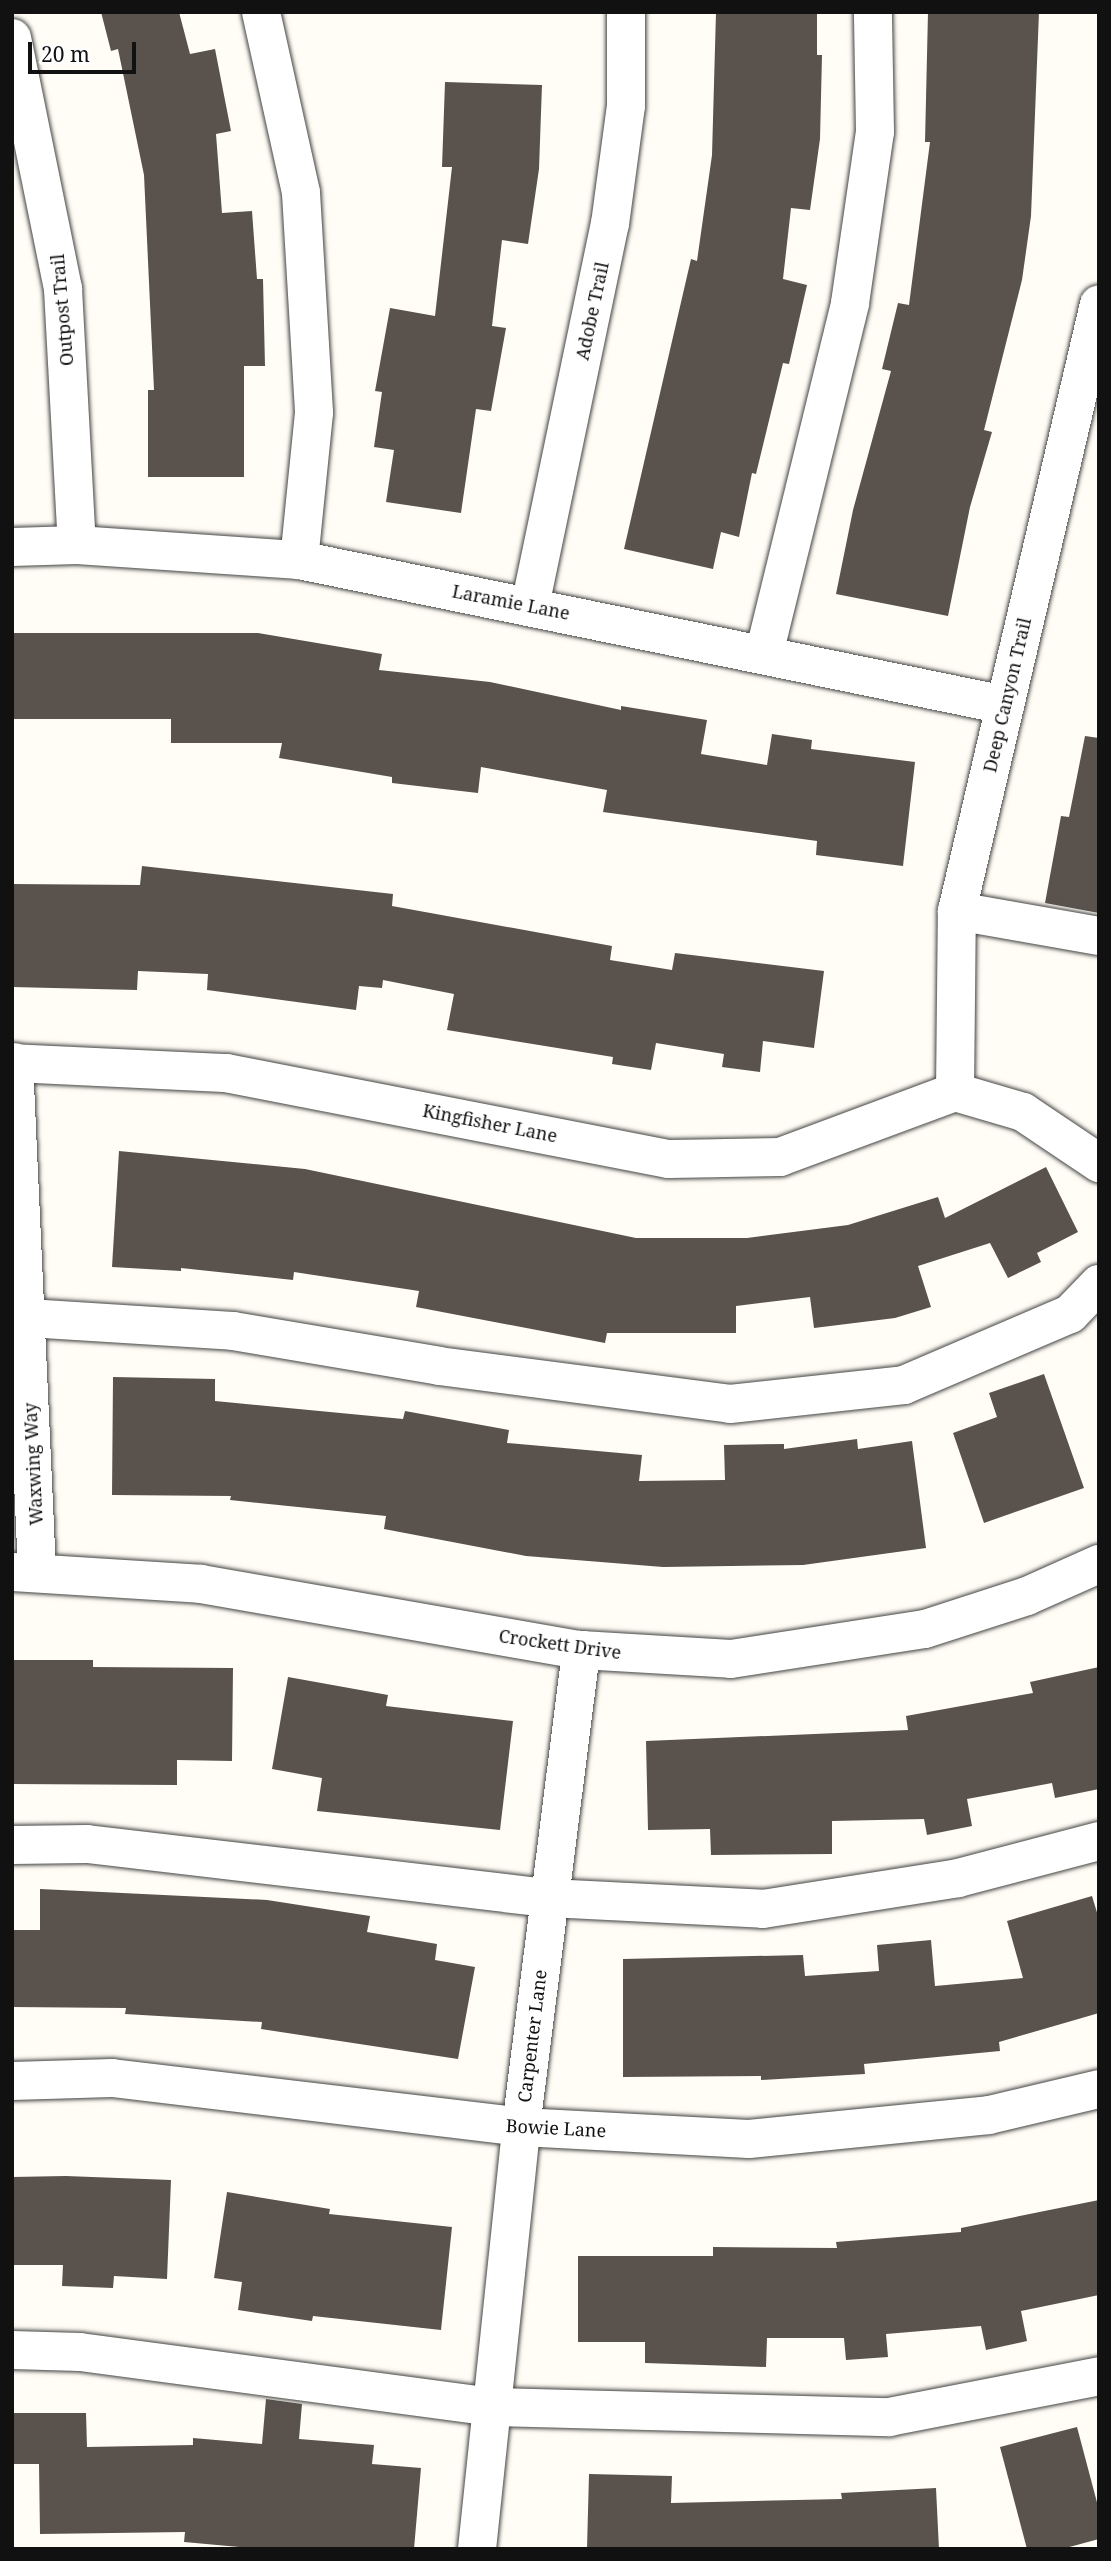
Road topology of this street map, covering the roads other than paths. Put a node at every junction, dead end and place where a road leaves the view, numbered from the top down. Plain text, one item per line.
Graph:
1 (261, 12) edge
2 (626, 12) edge
3 (873, 12) edge
4 (12, 38) edge
5 (1099, 304) edge
6 (1094, 351) edge
7 (77, 545) junction
8 (12, 547) edge
9 (299, 560) junction
10 (530, 606) junction
11 (764, 654) junction
12 (1004, 705) junction
13 (957, 911) junction
14 (1099, 936) edge
15 (13, 1063) edge
16 (955, 1092) junction
17 (1099, 1163) edge
18 (1099, 1284) edge
19 (19, 1316) edge
20 (1097, 1568) edge
21 (25, 1572) edge
22 (580, 1650) junction
23 (1099, 1841) edge
24 (12, 1845) edge
25 (549, 1898) junction
26 (12, 2081) edge
27 (1099, 2089) edge
28 (521, 2127) junction
29 (12, 2350) edge
30 (1099, 2376) edge
31 (494, 2407) junction
32 (477, 2549) edge

1 - 9 street
2 - 10 street, Adobe Trail
3 - 11 street
4 - 7 street, Outpost Trail
5 - 6 street, Deep Canyon Trail
6 - 12 street, Deep Canyon Trail
7 - 8 street, Laramie Lane
7 - 9 street, Laramie Lane
9 - 10 street, Laramie Lane
10 - 11 street, Laramie Lane
11 - 12 street, Laramie Lane
12 - 13 street, Deep Canyon Trail
13 - 14 street
13 - 16 street, Deep Canyon Trail
15 - 16 street, Kingfisher Lane
15 - 19 street, Waxwing Way
16 - 17 street
18 - 19 street
19 - 21 street, Waxwing Way
20 - 22 street, Crockett Drive
21 - 22 street, Crockett Drive
22 - 25 street, Carpenter Lane
23 - 25 street
24 - 25 street
25 - 28 street, Carpenter Lane
26 - 28 street, Bowie Lane
27 - 28 street, Bowie Lane
28 - 31 street, Carpenter Lane
29 - 31 street
30 - 31 street
31 - 32 street, Carpenter Lane

